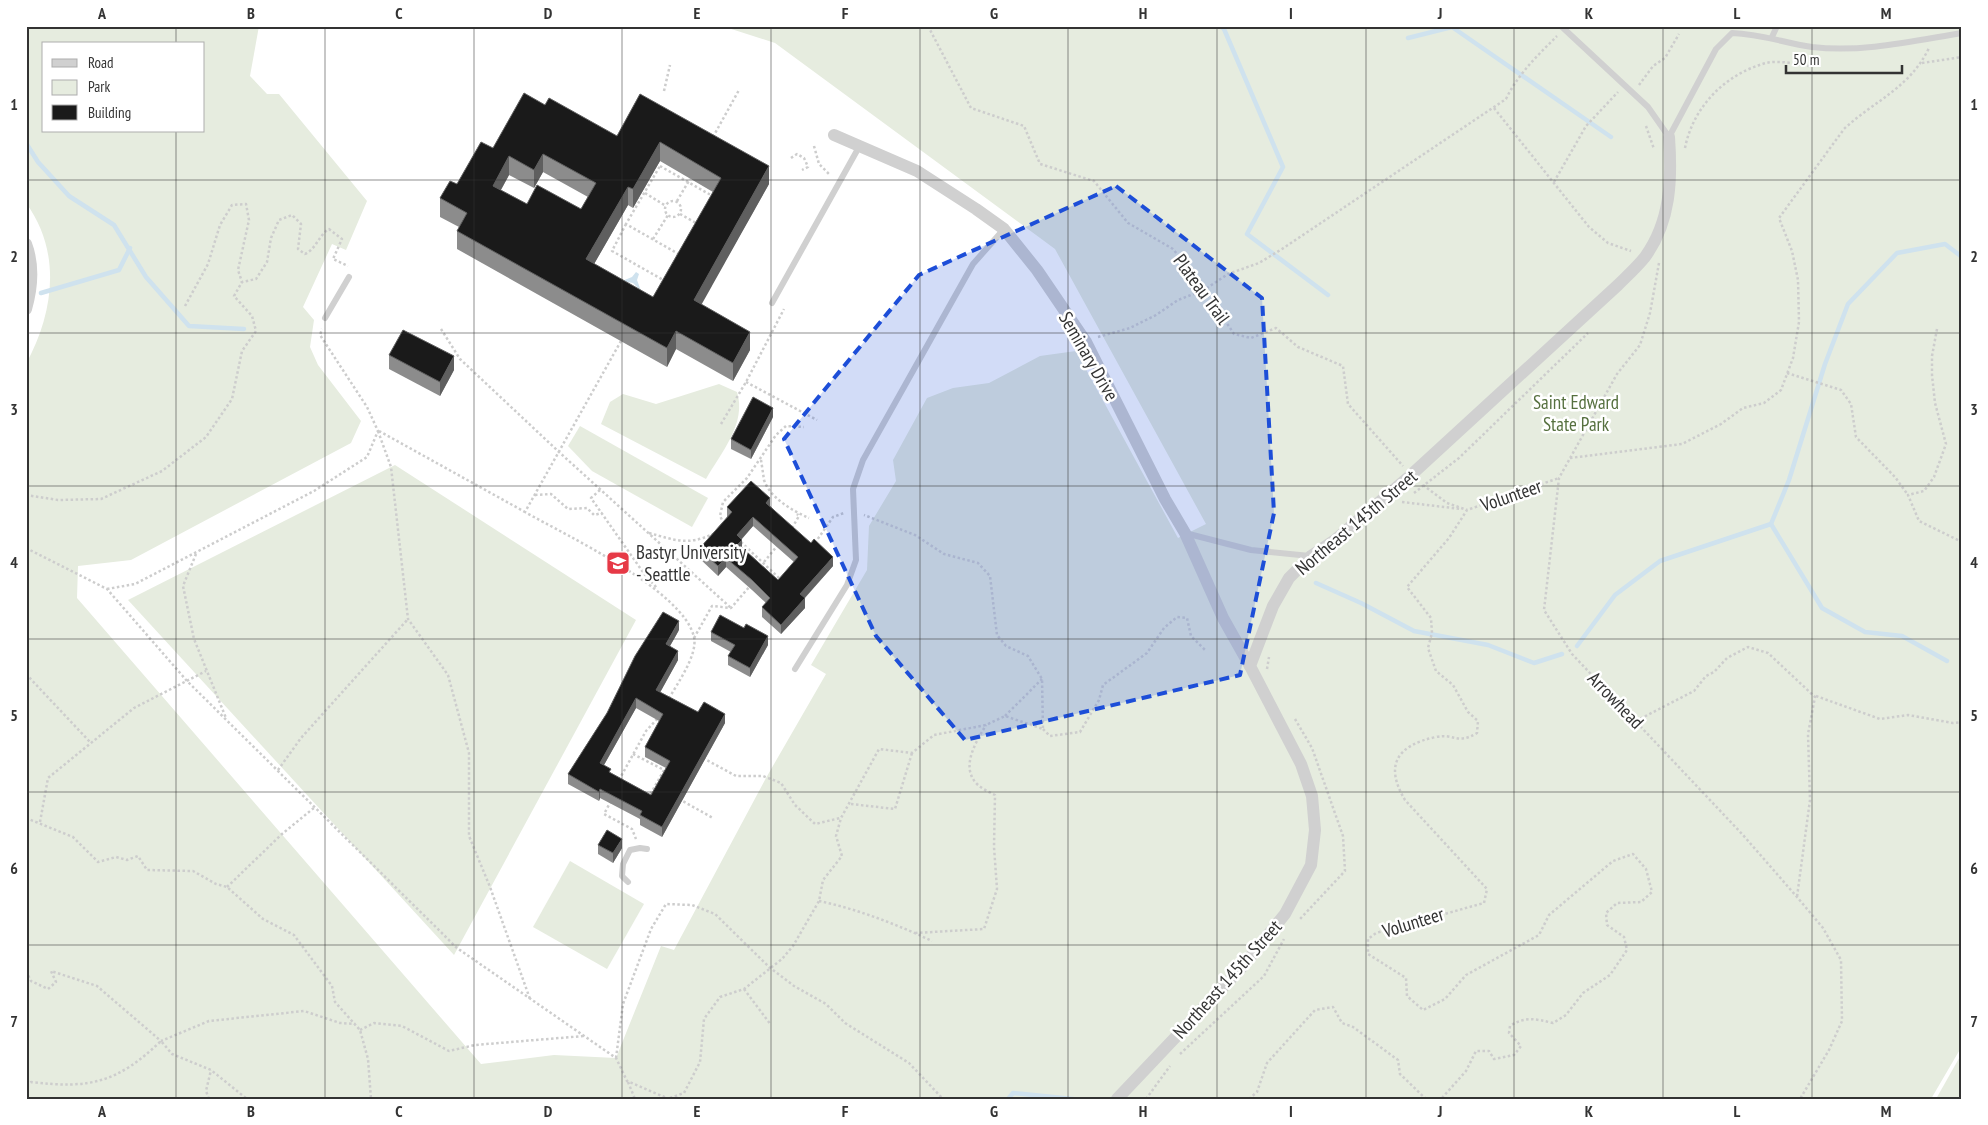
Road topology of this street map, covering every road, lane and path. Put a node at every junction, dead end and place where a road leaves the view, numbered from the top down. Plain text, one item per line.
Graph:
1 (928, 26) edge
2 (1777, 26) edge
3 (1563, 28) edge
4 (1962, 33) edge
5 (1679, 34) dead end
6 (1772, 37) junction
7 (1935, 37) junction
8 (1962, 57) edge
9 (1922, 63) junction
10 (670, 65) dead end
11 (1809, 66) dead end
12 (1639, 84) dead end
13 (739, 90) dead end
14 (1622, 90) dead end
15 (664, 91) dead end
16 (1493, 108) junction
17 (1644, 122) dead end
18 (834, 135) dead end
19 (1669, 137) junction
20 (711, 142) edge
21 (814, 146) dead end
22 (858, 146) junction
23 (1655, 154) dead end
24 (1683, 156) dead end
25 (791, 158) dead end
26 (802, 170) dead end
27 (829, 174) dead end
28 (689, 180) junction
29 (1554, 183) junction
30 (644, 193) junction
31 (677, 201) junction
32 (666, 206) junction
33 (680, 214) junction
34 (668, 215) junction
35 (626, 224) junction
36 (700, 225) junction
37 (1004, 229) junction
38 (653, 240) junction
39 (26, 244) edge
40 (1636, 248) dead end
41 (1633, 252) junction
42 (1628, 258) dead end
43 (1654, 266) dead end
44 (352, 267) dead end
45 (349, 277) dead end
46 (242, 282) junction
47 (668, 282) edge
48 (1204, 290) junction
49 (772, 303) dead end
50 (186, 306) dead end
51 (26, 309) edge
52 (784, 310) dead end
53 (325, 318) joint
54 (1595, 328) dead end
55 (441, 329) dead end
56 (1937, 329) dead end
57 (621, 341) dead end
58 (1086, 342) junction
59 (1787, 373) junction
60 (746, 382) junction
61 (817, 420) dead end
62 (720, 424) dead end
63 (804, 427) dead end
64 (378, 431) junction
65 (559, 452) junction
66 (1570, 458) junction
67 (1410, 459) dead end
68 (761, 460) junction
69 (1407, 471) junction
70 (1559, 478) junction
71 (1424, 485) junction
72 (600, 490) junction
73 (26, 495) edge
74 (535, 495) junction
75 (1908, 496) junction
76 (1402, 502) junction
77 (1395, 507) dead end
78 (794, 510) junction
79 (1467, 510) junction
80 (525, 512) junction
81 (602, 513) junction
82 (853, 513) junction
83 (809, 518) dead end
84 (727, 530) edge
85 (790, 530) edge
86 (716, 532) edge
87 (647, 533) junction
88 (1185, 533) junction
89 (737, 539) edge
90 (782, 541) edge
91 (1962, 542) edge
92 (814, 544) edge
93 (26, 548) edge
94 (196, 552) junction
95 (1311, 556) junction
96 (764, 562) junction
97 (768, 567) junction
98 (763, 573) edge
99 (780, 580) edge
100 (754, 583) edge
101 (107, 589) junction
102 (662, 594) junction
103 (731, 608) junction
104 (408, 619) junction
105 (694, 638) junction
106 (1206, 651) dead end
107 (1270, 656) dead end
108 (1250, 666) junction
109 (795, 669) dead end
110 (206, 671) junction
111 (1267, 671) dead end
112 (26, 674) edge
113 (1042, 678) junction
114 (187, 681) junction
115 (1813, 696) junction
116 (666, 704) edge
117 (662, 712) edge
118 (1292, 714) dead end
119 (1005, 716) junction
120 (226, 720) junction
121 (1636, 721) junction
122 (1962, 722) edge
123 (986, 725) junction
124 (649, 728) junction
125 (1044, 729) junction
126 (658, 732) edge
127 (90, 742) junction
128 (912, 753) junction
129 (633, 754) junction
130 (700, 756) edge
131 (278, 770) junction
132 (619, 782) edge
133 (656, 785) junction
134 (663, 790) edge
135 (614, 797) edge
136 (648, 798) edge
137 (679, 798) edge
138 (850, 804) junction
139 (315, 807) junction
140 (26, 818) edge
141 (713, 818) dead end
142 (841, 818) junction
143 (40, 822) junction
144 (644, 849) joint
145 (628, 882) dead end
146 (227, 887) junction
147 (1797, 897) junction
148 (819, 901) junction
149 (1295, 924) dead end
150 (915, 933) junction
151 (1285, 938) dead end
152 (932, 941) dead end
153 (769, 968) junction
154 (26, 971) edge
155 (744, 989) junction
156 (531, 1000) junction
157 (356, 1025) junction
158 (771, 1025) dead end
159 (360, 1030) junction
160 (584, 1036) junction
161 (161, 1042) junction
162 (1179, 1056) dead end
163 (616, 1058) junction
164 (1172, 1062) dead end
165 (210, 1070) junction
166 (628, 1081) junction
167 (26, 1086) edge
168 (669, 1098) edge
169 (209, 1099) edge
170 (247, 1099) edge
171 (371, 1099) edge
172 (635, 1099) edge
173 (943, 1099) edge
174 (1117, 1099) edge
175 (1146, 1099) edge
176 (1249, 1099) edge
177 (1427, 1099) edge
178 (1800, 1099) edge

1 - 48 path, Plateau Trail
2 - 6 lane
3 - 16 path
3 - 19 lane
4 - 7 lane
5 - 12 path
6 - 7 lane
6 - 19 lane
7 - 9 path
8 - 9 path
9 - 59 path
10 - 15 path
11 - 24 path
13 - 20 path
14 - 29 path
16 - 29 path
16 - 48 path
17 - 23 path
18 - 22 street, Seminary Drive
19 - 69 street, Northeast 145th Street
21 - 27 path
22 - 37 street, Seminary Drive
22 - 49 lane
25 - 26 path
28 - 30 path
28 - 31 path
28 - 36 path
29 - 41 path
30 - 32 path
30 - 35 path
31 - 32 path
31 - 33 path
32 - 34 path
33 - 34 path
33 - 36 path
34 - 38 path
35 - 38 path
35 - 47 path
36 - 38 path
37 - 58 street, Seminary Drive
37 - 82 lane
39 - 51 street
40 - 41 path
41 - 42 path
43 - 66 path, Arrowhead
44 - 46 path
45 - 53 lane
46 - 50 path
46 - 73 path
48 - 58 path
48 - 69 path, Plateau Trail
52 - 60 path
53 - 64 path
54 - 71 path
55 - 65 path
56 - 75 path
57 - 65 path
58 - 88 street, Seminary Drive
59 - 66 path
59 - 75 path
60 - 61 path
60 - 62 path
63 - 68 path
64 - 80 path
64 - 94 path
64 - 104 path
65 - 72 path
65 - 74 path
66 - 70 path, Arrowhead
67 - 69 path
68 - 78 path
68 - 84 path
69 - 71 path
69 - 95 street, Northeast 145th Street
70 - 79 path, Volunteer
70 - 121 path, Arrowhead
71 - 76 path
71 - 79 path
72 - 81 path
72 - 87 path
74 - 80 path
74 - 81 path
75 - 91 path
76 - 77 path
76 - 79 path
78 - 83 path
78 - 85 path
79 - 177 path, Volunteer
80 - 102 path
81 - 102 path
82 - 92 path
82 - 109 lane
82 - 113 path
86 - 87 path
87 - 103 path
88 - 95 lane
88 - 108 street, Seminary Drive
89 - 96 path
90 - 96 path
93 - 101 path
94 - 101 path
94 - 110 path
95 - 108 street, Northeast 145th Street
96 - 97 path
97 - 98 path
97 - 99 path
100 - 103 path
101 - 114 path
102 - 105 path
103 - 105 path
104 - 131 path
104 - 156 path
105 - 116 path
106 - 125 path
107 - 111 path
108 - 174 street, Northeast 145th Street
110 - 114 path
110 - 120 path
112 - 127 path
113 - 119 path
113 - 125 path
114 - 120 path
114 - 127 path
115 - 121 path
115 - 122 path
115 - 147 path
117 - 124 path
118 - 149 path
119 - 123 path
119 - 125 path
120 - 131 path
121 - 147 path, Arrowhead
123 - 128 path
123 - 150 path
124 - 126 path
124 - 129 path
127 - 143 path
128 - 138 path
128 - 138 path
129 - 132 path
129 - 133 path
130 - 142 path
131 - 139 path
133 - 134 path
133 - 136 path
135 - 144 path
137 - 141 path
138 - 142 path
139 - 146 path
139 - 156 path
140 - 143 path
142 - 148 path
143 - 146 path
144 - 145 lane
146 - 157 path
147 - 178 path, Arrowhead
148 - 150 path
148 - 153 path
150 - 152 path
151 - 162 path
153 - 155 path
153 - 163 path
153 - 173 path
154 - 161 path
155 - 158 path
155 - 168 path
156 - 160 path
157 - 159 path
157 - 161 path
159 - 160 path
159 - 171 path
160 - 163 path
161 - 165 path
161 - 167 path
163 - 166 path
164 - 175 path
165 - 169 path
165 - 170 path
166 - 168 path
166 - 172 path
176 - 177 path, Volunteer

